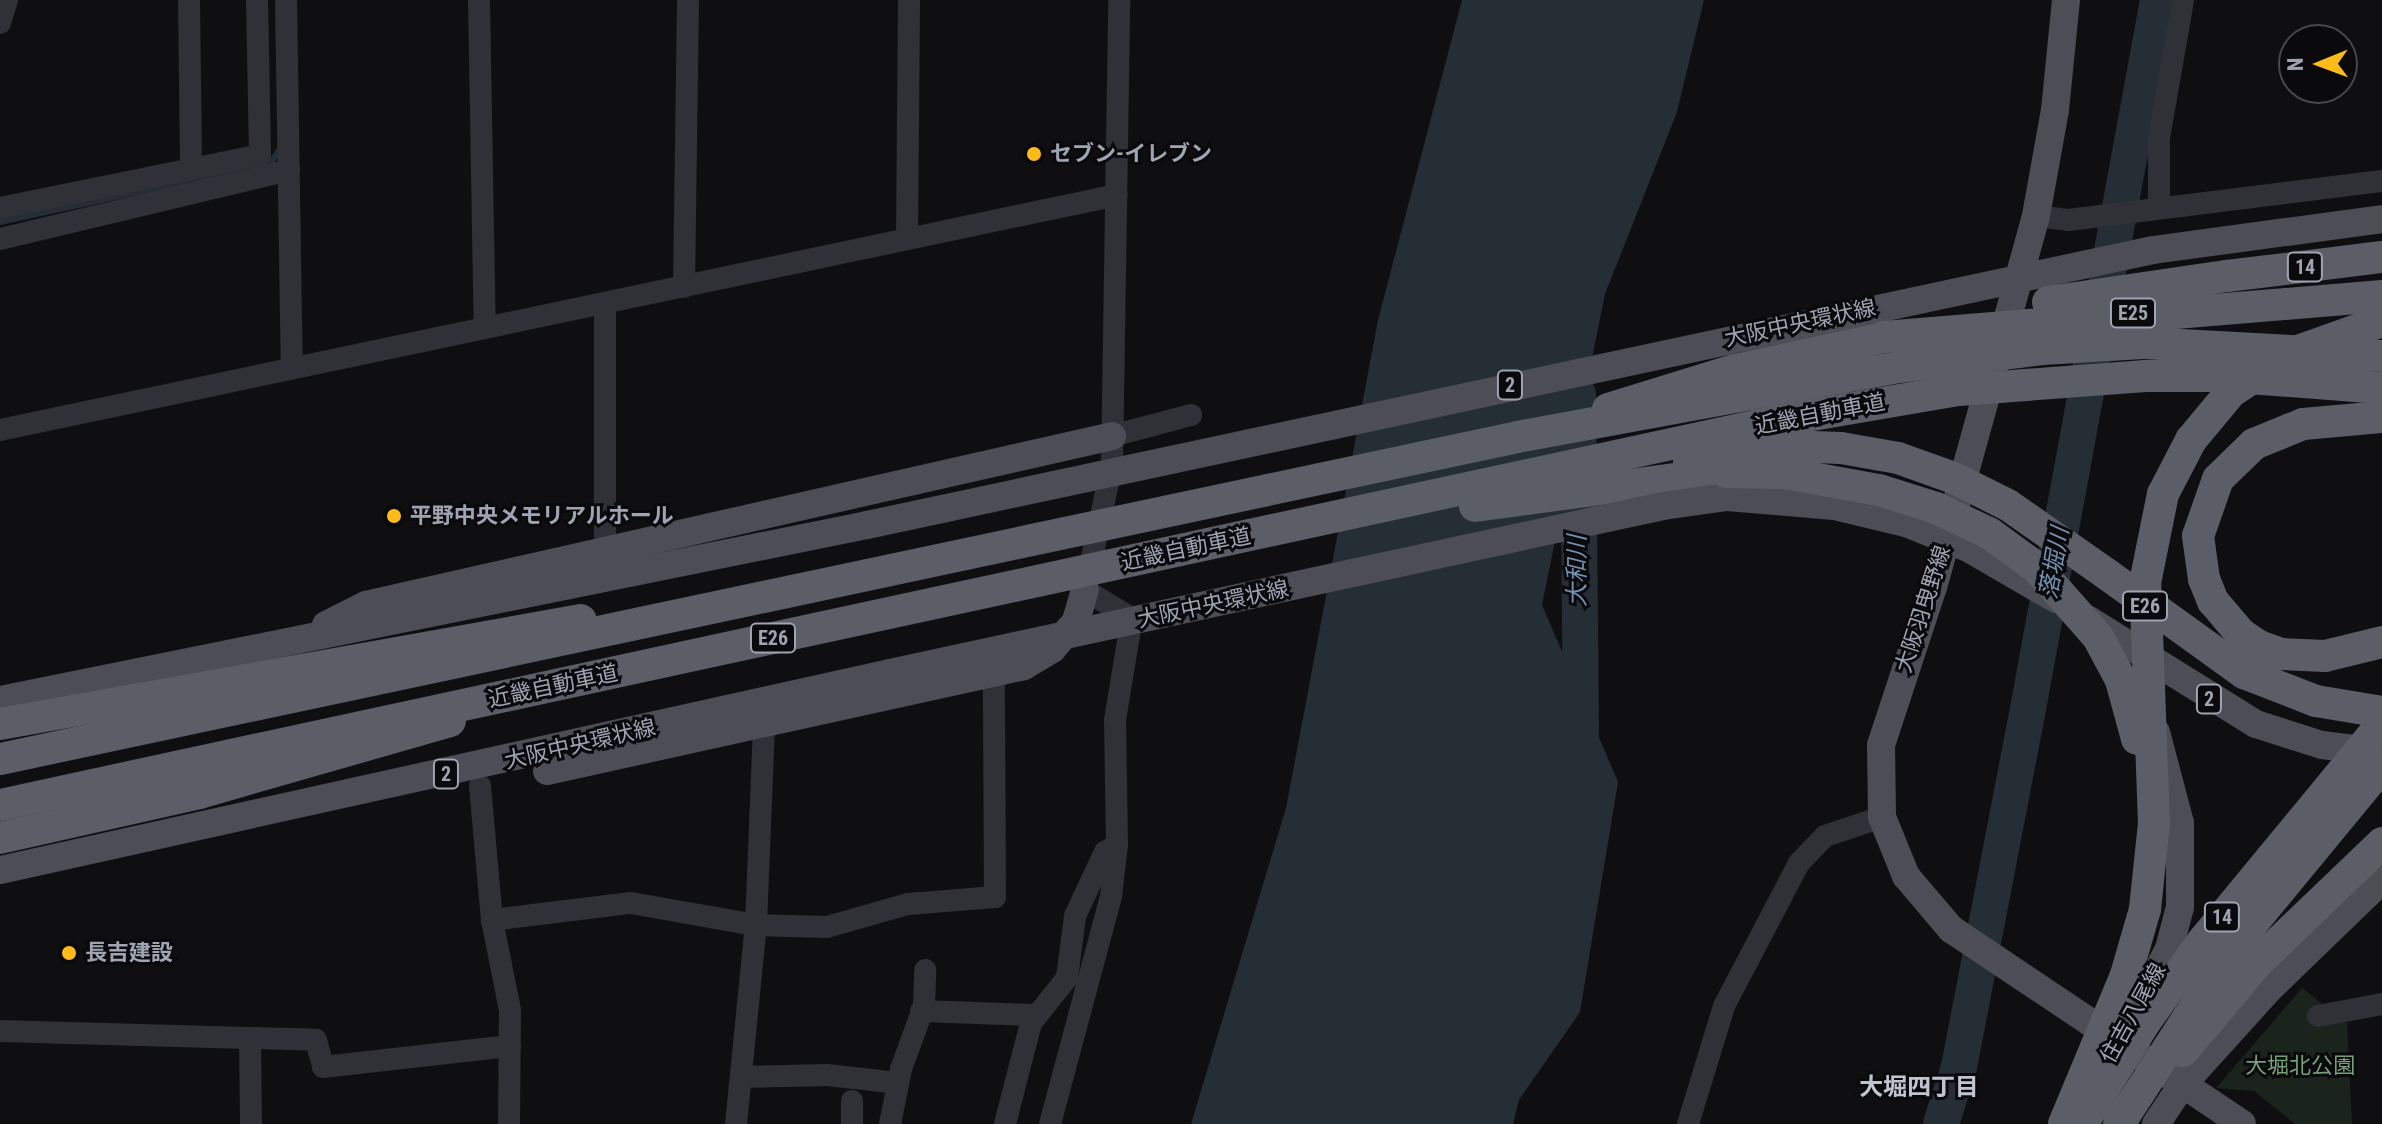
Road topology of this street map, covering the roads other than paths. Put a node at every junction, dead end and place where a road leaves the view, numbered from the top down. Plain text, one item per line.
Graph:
1 (7, 0) edge
2 (189, 0) edge
3 (257, 0) edge
4 (286, 0) edge
5 (479, 0) edge
6 (688, 0) edge
7 (909, 0) edge
8 (1119, 0) edge
9 (2066, 0) edge
10 (2183, 0) edge
11 (0, 23) edge
12 (191, 168) junction
13 (289, 170) junction
14 (2382, 181) edge
15 (1117, 195) junction
16 (0, 208) edge
17 (2150, 209) junction
18 (2036, 216) junction
19 (2382, 219) edge
20 (907, 236) junction
21 (0, 239) edge
22 (2382, 257) edge
23 (684, 287) junction
24 (2382, 296) edge
25 (605, 304) junction
26 (2382, 321) edge
27 (485, 328) junction
28 (1884, 337) junction
29 (2382, 356) edge
30 (292, 367) junction
31 (2382, 388) edge
32 (1191, 415) dead end
33 (2382, 417) edge
34 (0, 430) edge
35 (1112, 436) junction
36 (1517, 437) junction
37 (1475, 506) junction
38 (605, 554) junction
39 (888, 571) junction
40 (1035, 582) junction
41 (1085, 590) junction
42 (2056, 599) junction
43 (297, 640) junction
44 (2382, 642) edge
45 (633, 668) junction
46 (994, 673) junction
47 (0, 700) edge
48 (2382, 712) edge
49 (0, 724) edge
50 (764, 724) junction
51 (2382, 724) edge
52 (2382, 752) edge
53 (0, 759) edge
54 (2382, 766) edge
55 (480, 786) junction
56 (332, 797) junction
57 (0, 805) edge
58 (1882, 817) junction
59 (0, 838) edge
60 (2382, 843) edge
61 (1117, 845) junction
62 (2153, 853) junction
63 (0, 870) edge
64 (2382, 880) edge
65 (492, 920) junction
66 (756, 925) junction
67 (925, 970) dead end
68 (2382, 1004) edge
69 (921, 1011) junction
70 (1037, 1015) junction
71 (2318, 1016) dead end
72 (0, 1031) edge
73 (250, 1038) junction
74 (2117, 1043) junction
75 (510, 1046) junction
76 (742, 1077) junction
77 (898, 1083) junction
78 (2182, 1085) junction
79 (852, 1101) dead end
80 (251, 1124) edge
81 (509, 1124) edge
82 (736, 1124) edge
83 (852, 1124) edge
84 (890, 1124) edge
85 (1005, 1124) edge
86 (1050, 1124) edge
87 (1688, 1124) edge
88 (2066, 1124) edge
89 (2082, 1124) edge
90 (2119, 1124) edge
91 (2130, 1124) edge
92 (2156, 1124) edge
93 (2242, 1124) edge

1 - 11 street
2 - 12 street
3 - 12 street
4 - 13 street
5 - 27 street
6 - 23 street
7 - 20 street
8 - 15 street
9 - 18 main road, 大阪羽曳野線
10 - 17 street
12 - 16 street
13 - 21 street
13 - 30 street
14 - 17 street
15 - 20 street
15 - 35 street
17 - 18 street
18 - 58 main road, 大阪羽曳野線
19 - 43 main road, 大阪中央環状線 / 2, bridge
20 - 23 street
22 - 28 highway, 14, bridge
23 - 25 street
24 - 28 highway, E25, bridge
25 - 27 street
25 - 38 street
26 - 62 highway, E26, bridge
27 - 30 street
28 - 36 highway, E25, bridge
29 - 36 highway, 近畿自動車道 / E26, bridge
30 - 34 street
31 - 40 highway, 近畿自動車道 / E26, bridge
32 - 35 street
33 - 44 highway
35 - 38 main road
35 - 41 street
36 - 39 highway, 近畿自動車道 / E26, bridge
37 - 40 highway, E26, bridge
37 - 48 highway, E26, bridge
37 - 62 highway, E26, bridge
38 - 43 main road
39 - 49 highway, bridge
39 - 53 highway, 近畿自動車道 / E26, bridge
40 - 45 highway, 近畿自動車道 / E26, bridge
41 - 46 main road
41 - 61 street
42 - 52 main road, 大阪中央環状線 / 2
42 - 56 main road, 大阪中央環状線 / 2, bridge
42 - 74 main road, 住吉八尾線
43 - 47 main road, 大阪中央環状線 / 2
45 - 57 highway, 近畿自動車道 / E26, bridge
45 - 59 highway, bridge
46 - 50 main road
46 - 66 street
50 - 55 main road
50 - 66 street
51 - 89 highway, 14, bridge
54 - 90 highway, 14, bridge
55 - 56 main road
55 - 65 street
56 - 63 main road, 大阪中央環状線 / 2
58 - 74 main road, 大阪羽曳野線
58 - 87 street
60 - 91 highway, 14, bridge
61 - 70 street
61 - 86 street
62 - 88 highway, E26, bridge
64 - 78 main road
65 - 66 street
65 - 75 street
66 - 76 street
67 - 69 street
68 - 71 street
69 - 70 street
69 - 77 street
70 - 85 street
72 - 73 street
73 - 75 street
73 - 80 street
74 - 78 main road, 大阪羽曳野線
74 - 88 main road, 住吉八尾線
75 - 81 street
76 - 77 street
76 - 82 street
77 - 84 street
78 - 92 main road
78 - 93 main road, 大阪羽曳野線
79 - 83 street

